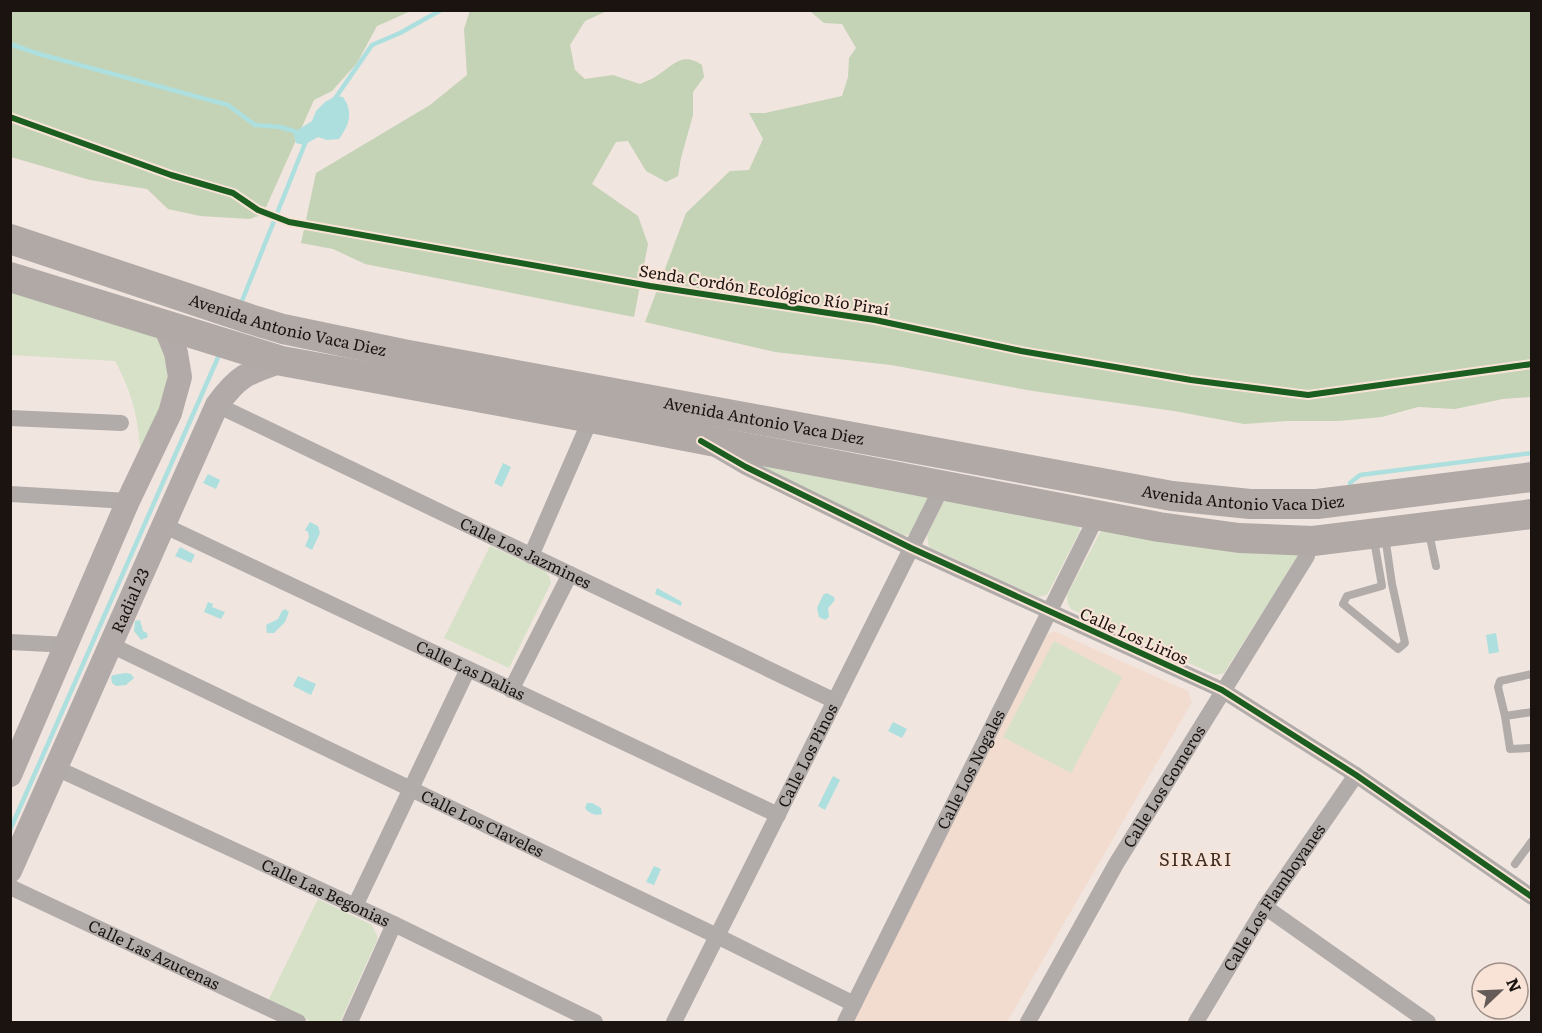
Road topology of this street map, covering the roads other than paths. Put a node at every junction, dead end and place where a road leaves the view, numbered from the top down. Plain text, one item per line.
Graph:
1 (10, 239) edge
2 (10, 247) edge
3 (86, 262) junction
4 (10, 277) edge
5 (165, 326) junction
6 (282, 361) junction
7 (560, 382) junction
8 (500, 402) junction
9 (217, 405) junction
10 (10, 418) edge
11 (591, 418) junction
12 (121, 423) dead end
13 (701, 441) junction
14 (1532, 477) edge
15 (942, 487) junction
16 (10, 494) edge
17 (128, 501) junction
18 (1532, 514) edge
19 (1097, 516) junction
20 (163, 525) junction
21 (1428, 527) junction
22 (1378, 533) junction
23 (911, 548) junction
24 (531, 556) junction
25 (1306, 556) dead end
26 (1436, 566) dead end
27 (570, 574) junction
28 (1392, 584) junction
29 (1382, 586) junction
30 (1050, 612) junction
31 (10, 642) edge
32 (68, 645) junction
33 (111, 645) junction
34 (468, 669) junction
35 (1532, 675) edge
36 (511, 690) junction
37 (1222, 690) junction
38 (834, 701) junction
39 (1532, 712) edge
40 (1504, 716) junction
41 (1532, 748) edge
42 (56, 768) junction
43 (1356, 775) junction
44 (10, 776) edge
45 (411, 790) junction
46 (778, 815) junction
47 (1532, 841) edge
48 (1515, 864) dead end
49 (12, 882) edge
50 (1532, 897) edge
51 (355, 906) junction
52 (1265, 908) junction
53 (394, 924) junction
54 (717, 936) junction
55 (854, 1004) junction
56 (298, 1023) edge
57 (350, 1023) edge
58 (595, 1023) edge
59 (674, 1023) edge
60 (845, 1023) edge
61 (1028, 1023) edge
62 (1196, 1023) edge
63 (1428, 1023) edge

1 - 3 highway, Avenida Antonio Vaca Diez
2 - 3 highway
3 - 7 highway, Avenida Antonio Vaca Diez
4 - 5 highway, Avenida Antonio Vaca Diez
5 - 6 highway, Avenida Antonio Vaca Diez
5 - 17 street
6 - 8 highway, Avenida Antonio Vaca Diez
6 - 9 street, Radial 23
7 - 8 highway
7 - 14 highway, Avenida Antonio Vaca Diez
8 - 11 highway, Avenida Antonio Vaca Diez
9 - 20 street, Radial 23
9 - 24 street, Calle Los Jazmines
10 - 12 street
11 - 13 highway, Avenida Antonio Vaca Diez
11 - 24 street
13 - 15 highway, Avenida Antonio Vaca Diez
13 - 23 street, Calle Los Lirios
15 - 19 highway, Avenida Antonio Vaca Diez
15 - 23 street, Calle Los Pinos
16 - 17 street
17 - 32 street
18 - 21 highway, Avenida Antonio Vaca Diez
19 - 22 highway, Avenida Antonio Vaca Diez
19 - 30 street, Calle Los Nogales
20 - 33 street, Radial 23
20 - 34 street, Calle Las Dalias
21 - 22 highway, Avenida Antonio Vaca Diez
21 - 26 lane
22 - 28 lane
22 - 29 lane
23 - 30 street, Calle Los Lirios
23 - 38 street, Calle Los Pinos
24 - 27 street, Calle Los Jazmines
25 - 37 street, Calle Los Gomeros
27 - 36 street
27 - 38 street, Calle Los Jazmines
28 - 29 lane
28 - 29 lane
30 - 37 street, Calle Los Lirios
30 - 55 street, Calle Los Nogales
31 - 32 street
32 - 44 street
33 - 42 street, Radial 23
33 - 45 street, Calle Los Claveles
34 - 36 street, Calle Las Dalias
34 - 45 street
35 - 40 lane
36 - 46 street, Calle Las Dalias
37 - 43 street, Calle Los Lirios
37 - 61 street, Calle Los Gomeros
38 - 46 street, Calle Los Pinos
39 - 40 lane
40 - 41 lane
42 - 49 street, Radial 23
42 - 51 street, Calle Las Begonias
43 - 50 street, Calle Los Lirios
43 - 52 street, Calle Los Flamboyanes
45 - 51 street
45 - 54 street, Calle Los Claveles
46 - 54 street, Calle Los Pinos
47 - 48 lane
49 - 56 street, Calle Las Azucenas
51 - 53 street, Calle Las Begonias
52 - 62 street, Calle Los Flamboyanes
52 - 63 street
53 - 57 street
53 - 58 street, Calle Las Begonias
54 - 55 street, Calle Los Claveles
54 - 59 street, Calle Los Pinos
55 - 60 street, Calle Los Nogales

